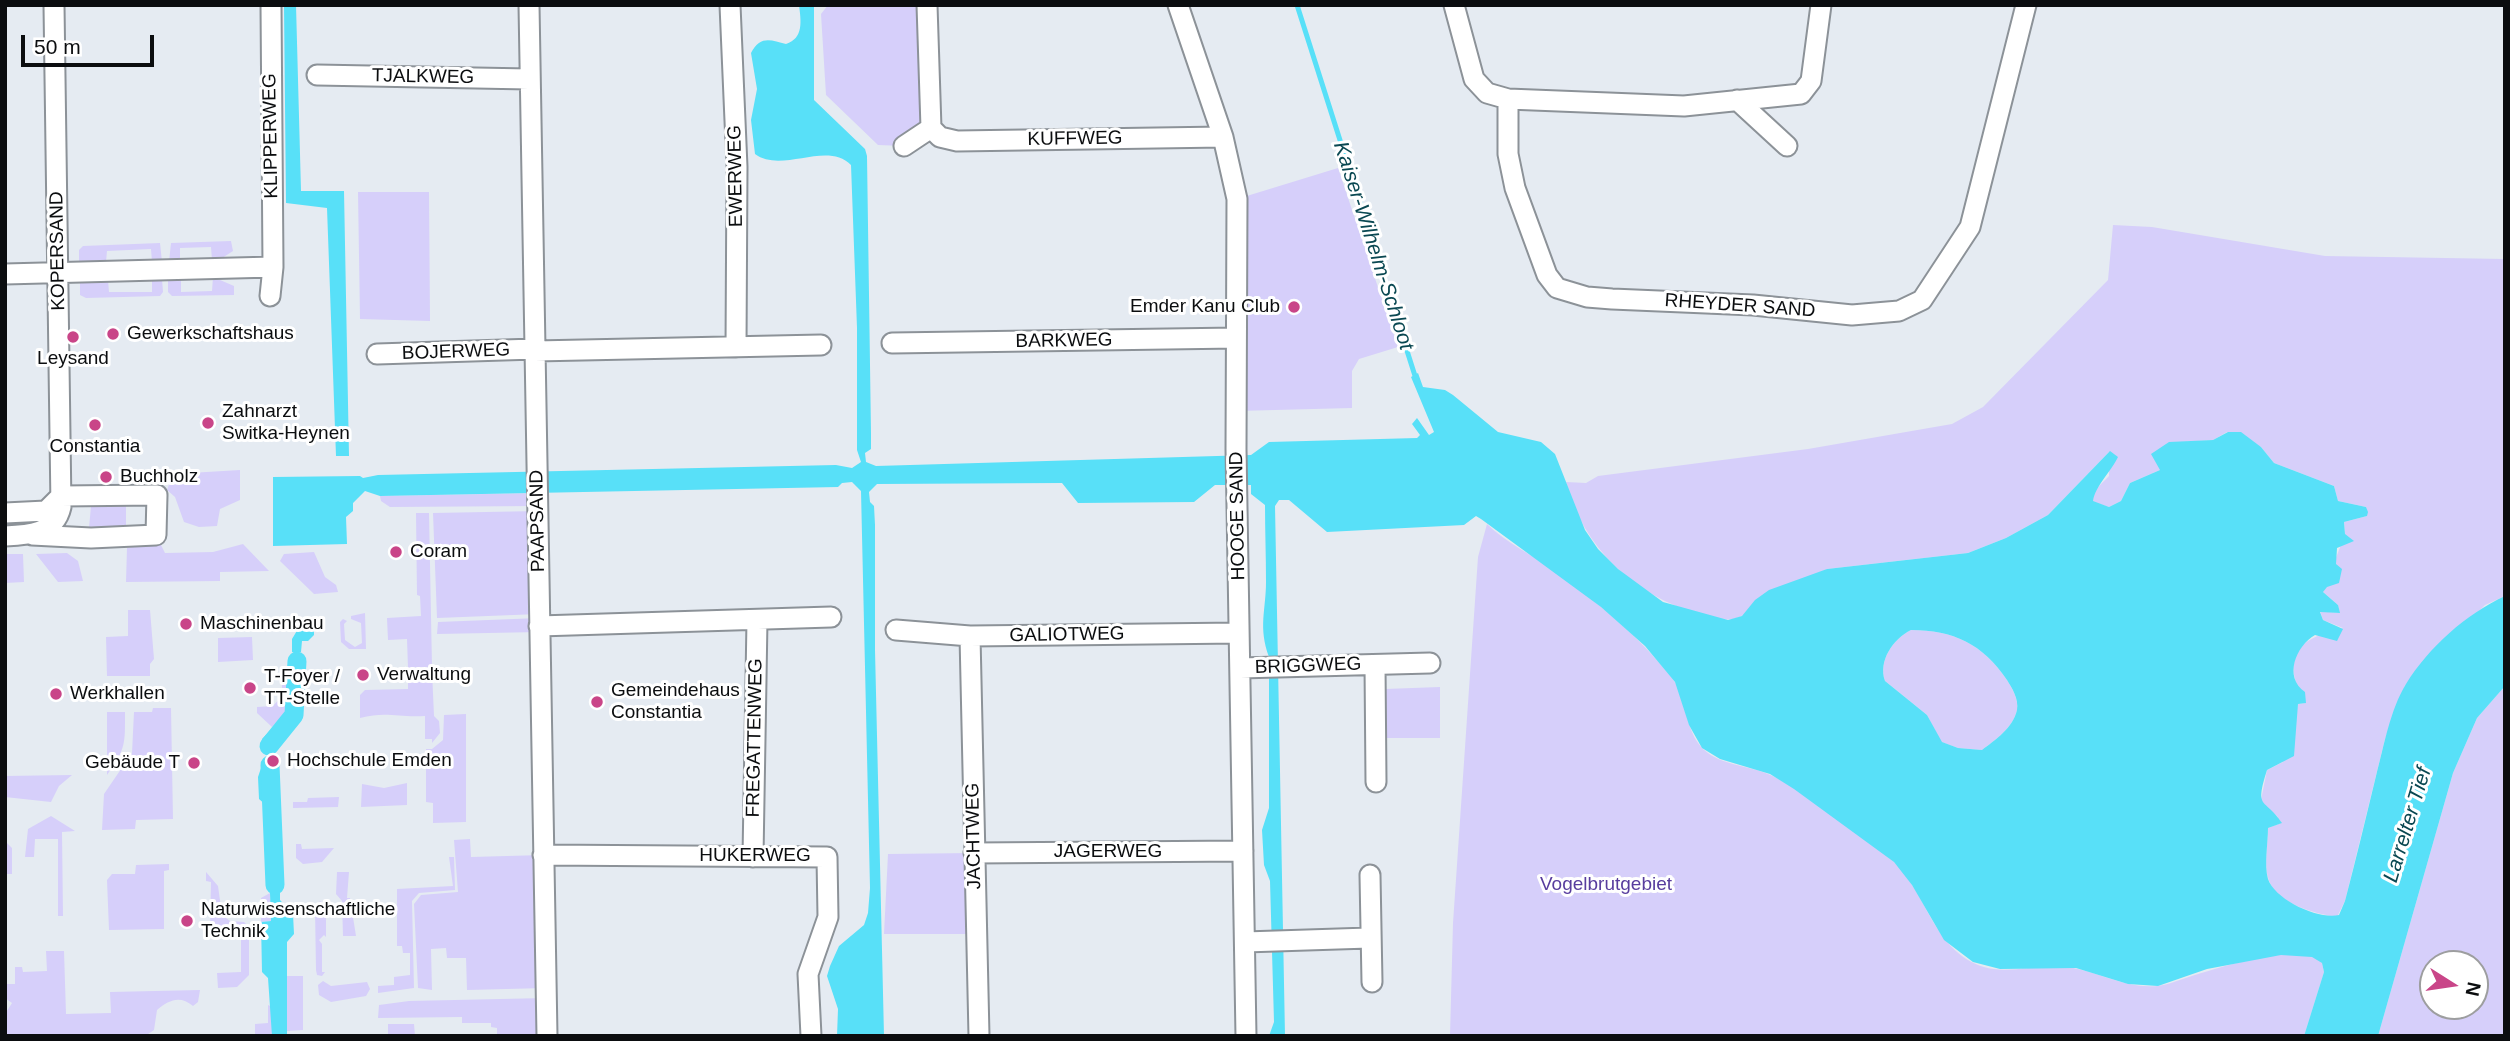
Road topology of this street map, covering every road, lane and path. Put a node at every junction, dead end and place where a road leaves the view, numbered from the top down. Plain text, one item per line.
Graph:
1 (54, 5) edge
2 (271, 5) edge
3 (528, 5) edge
4 (730, 5) edge
5 (927, 5) edge
6 (1178, 5) edge
7 (1454, 5) edge
8 (1821, 5) edge
9 (2026, 5) edge
10 (317, 75) dead end
11 (529, 79) junction
12 (1508, 99) junction
13 (1737, 100) junction
14 (931, 128) junction
15 (1223, 137) junction
16 (904, 146) dead end
17 (1787, 146) dead end
18 (273, 267) junction
19 (58, 272) junction
20 (5, 274) edge
21 (270, 296) dead end
22 (1236, 338) junction
23 (892, 343) dead end
24 (821, 345) dead end
25 (736, 347) junction
26 (535, 350) junction
27 (377, 354) dead end
28 (61, 496) junction
29 (5, 513) edge
30 (31, 535) junction
31 (5, 536) edge
32 (831, 617) dead end
33 (757, 620) junction
34 (539, 626) junction
35 (896, 630) dead end
36 (1239, 633) junction
37 (970, 636) junction
38 (1430, 663) dead end
39 (1375, 665) junction
40 (1240, 668) junction
41 (1376, 782) dead end
42 (1243, 851) junction
43 (974, 853) junction
44 (543, 855) junction
45 (754, 857) junction
46 (1370, 875) dead end
47 (1369, 938) junction
48 (1245, 942) junction
49 (1371, 982) dead end
50 (547, 1036) edge
51 (811, 1036) edge
52 (979, 1036) edge
53 (1246, 1036) edge

1 - 19 street, KOPERSAND
2 - 18 street, KLIPPERWEG
3 - 11 street, PAAPSAND
4 - 25 street, EWERWEG
5 - 14 street
6 - 15 street, HOOGE SAND
7 - 12 street
8 - 13 street
9 - 12 street, RHEYDER SAND
10 - 11 street, TJALKWEG
11 - 26 street, PAAPSAND
12 - 13 street
13 - 17 street
14 - 15 street, KUFFWEG
14 - 16 street
15 - 22 street, HOOGE SAND
18 - 19 street
18 - 21 street, KLIPPERWEG
19 - 20 street
19 - 28 street, KOPERSAND
22 - 23 street, BARKWEG
22 - 36 street, HOOGE SAND
24 - 25 street
25 - 26 street
26 - 27 street, BOJERWEG
26 - 34 street, PAAPSAND
28 - 29 street
28 - 30 street
28 - 30 street
30 - 31 street
32 - 33 street
33 - 34 street
33 - 45 street, FREGATTENWEG
34 - 44 street, PAAPSAND
35 - 37 street, GALIOTWEG
36 - 37 street, GALIOTWEG
36 - 40 street, HOOGE SAND
37 - 43 street, JACHTWEG
38 - 39 street, BRIGGWEG
39 - 40 street, BRIGGWEG
39 - 41 street, BRIGGWEG
40 - 42 street, HOOGE SAND
42 - 43 street, JAGERWEG
42 - 48 street, HOOGE SAND
43 - 52 street, JACHTWEG
44 - 45 street, HUKERWEG
44 - 50 street, PAAPSAND
45 - 51 street, HUKERWEG
46 - 47 street
47 - 48 street
47 - 49 street
48 - 53 street, HOOGE SAND

